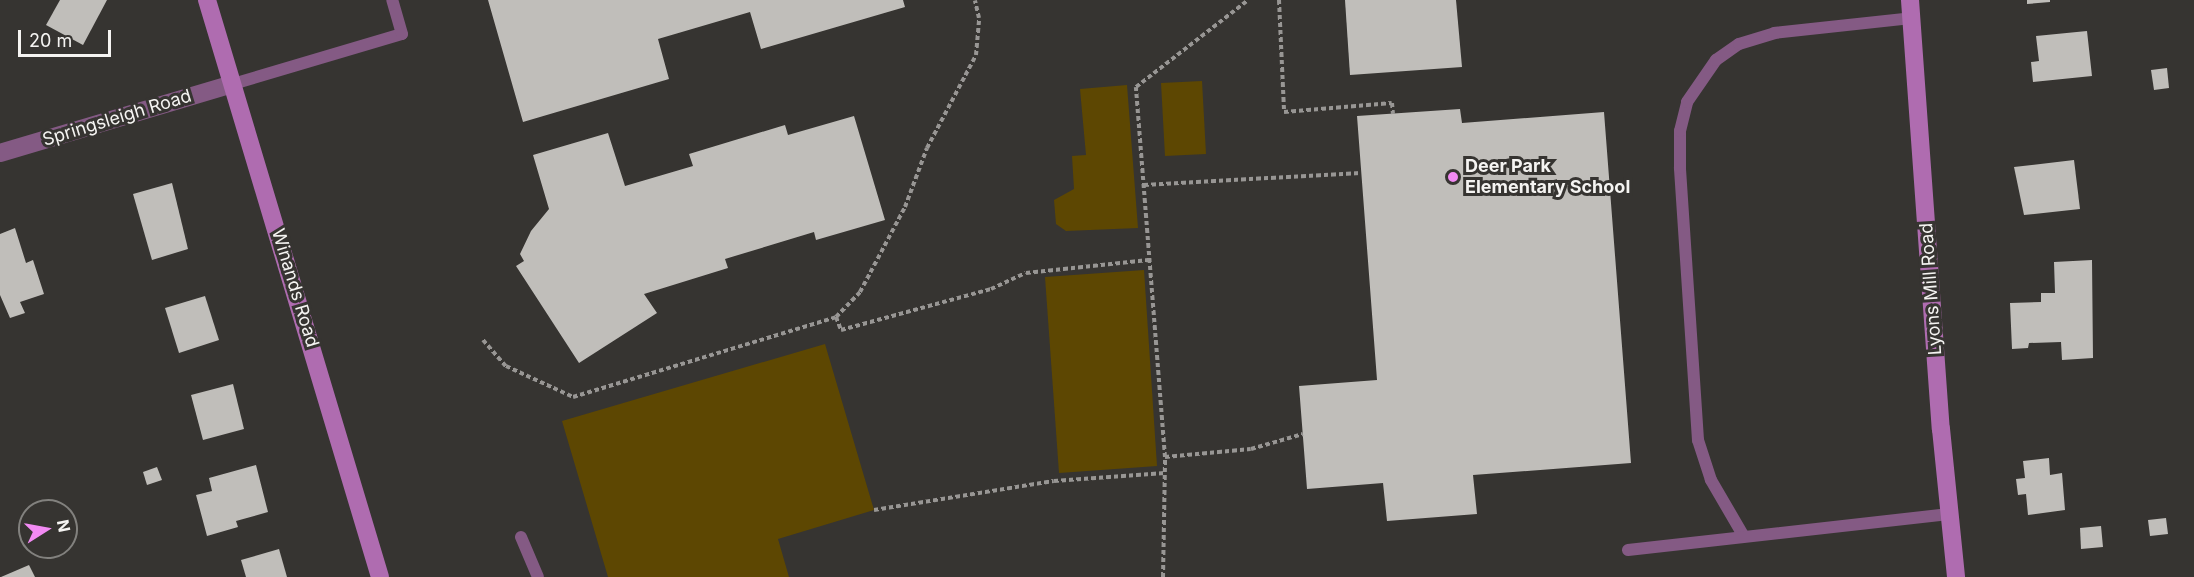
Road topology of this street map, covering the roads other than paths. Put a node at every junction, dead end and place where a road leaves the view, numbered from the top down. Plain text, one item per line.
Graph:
1 (207, 0) edge
2 (392, 0) edge
3 (1910, 9) edge
4 (233, 84) junction
5 (0, 153) edge
6 (1951, 514) junction
7 (1743, 535) junction
8 (521, 537) dead end
9 (1628, 550) dead end
10 (380, 577) edge
11 (538, 577) edge
12 (1956, 577) edge

1 - 4 street, Winands Road
2 - 4 lane
3 - 6 street, Lyons Mill Road
3 - 7 lane
4 - 5 street, Springsleigh Road
4 - 10 street, Winands Road
6 - 7 lane
6 - 12 street, Lyons Mill Road
7 - 9 lane
8 - 11 lane

